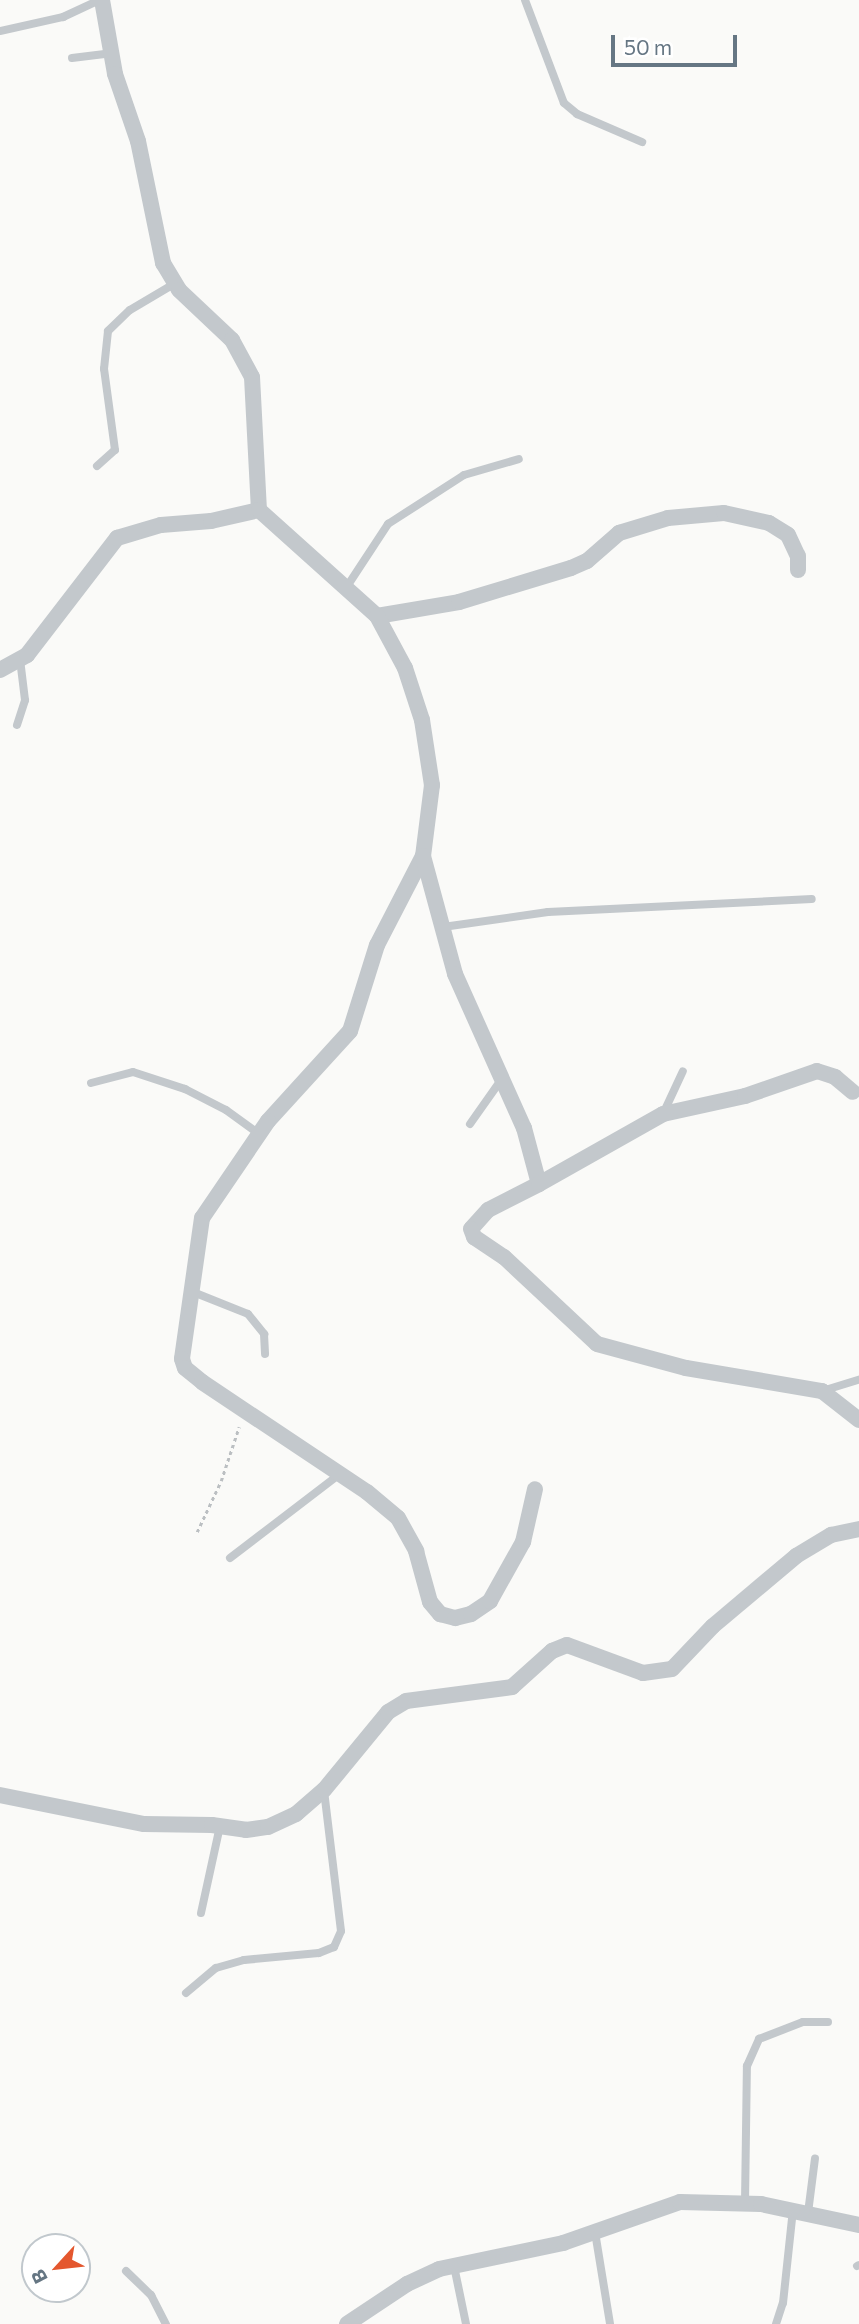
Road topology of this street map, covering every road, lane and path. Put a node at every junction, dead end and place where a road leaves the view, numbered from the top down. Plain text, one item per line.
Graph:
1 (101, 0) edge
2 (525, 0) edge
3 (0, 32) edge
4 (111, 53) junction
5 (72, 58) dead end
6 (642, 142) dead end
7 (174, 284) junction
8 (519, 459) dead end
9 (97, 467) dead end
10 (259, 510) junction
11 (798, 569) dead end
12 (346, 588) junction
13 (377, 616) junction
14 (20, 662) junction
15 (0, 670) edge
16 (17, 726) dead end
17 (423, 856) junction
18 (812, 899) dead end
19 (443, 928) junction
20 (683, 1071) dead end
21 (501, 1080) junction
22 (91, 1083) dead end
23 (853, 1092) dead end
24 (663, 1114) junction
25 (470, 1124) dead end
26 (259, 1134) junction
27 (539, 1184) junction
28 (192, 1292) junction
29 (264, 1354) dead end
30 (859, 1380) edge
31 (822, 1391) junction
32 (244, 1410) junction
33 (859, 1420) edge
34 (340, 1474) junction
35 (536, 1489) dead end
36 (859, 1529) edge
37 (197, 1532) dead end
38 (230, 1558) dead end
39 (324, 1790) junction
40 (0, 1795) edge
41 (220, 1826) junction
42 (201, 1913) dead end
43 (186, 1993) dead end
44 (828, 2022) dead end
45 (815, 2158) dead end
46 (745, 2203) junction
47 (801, 2212) junction
48 (859, 2225) edge
49 (595, 2232) junction
50 (454, 2266) junction
51 (126, 2271) dead end
52 (166, 2324) edge
53 (347, 2324) edge
54 (466, 2324) edge
55 (610, 2324) edge
56 (775, 2324) edge

1 - 3 lane
1 - 4 street
2 - 6 lane
4 - 5 lane
4 - 7 street
7 - 9 lane
7 - 10 street
8 - 12 lane
10 - 12 street
10 - 14 street
11 - 13 street
12 - 13 street
13 - 17 street
14 - 15 street
14 - 16 lane
17 - 19 street
17 - 26 street
18 - 19 lane
19 - 21 street
20 - 24 lane
21 - 25 lane
21 - 27 street
22 - 26 lane
23 - 24 street
24 - 27 street
26 - 28 street
27 - 31 street
28 - 29 lane
28 - 32 street
30 - 31 lane
31 - 33 street
32 - 34 street
32 - 37 path
34 - 35 street
34 - 38 lane
36 - 39 street
39 - 41 street
39 - 43 lane
40 - 41 street
41 - 42 lane
44 - 46 lane
45 - 47 lane
46 - 47 street
46 - 49 street
47 - 48 street
47 - 56 lane
49 - 50 street
49 - 55 lane
50 - 53 street
50 - 54 lane
51 - 52 lane

